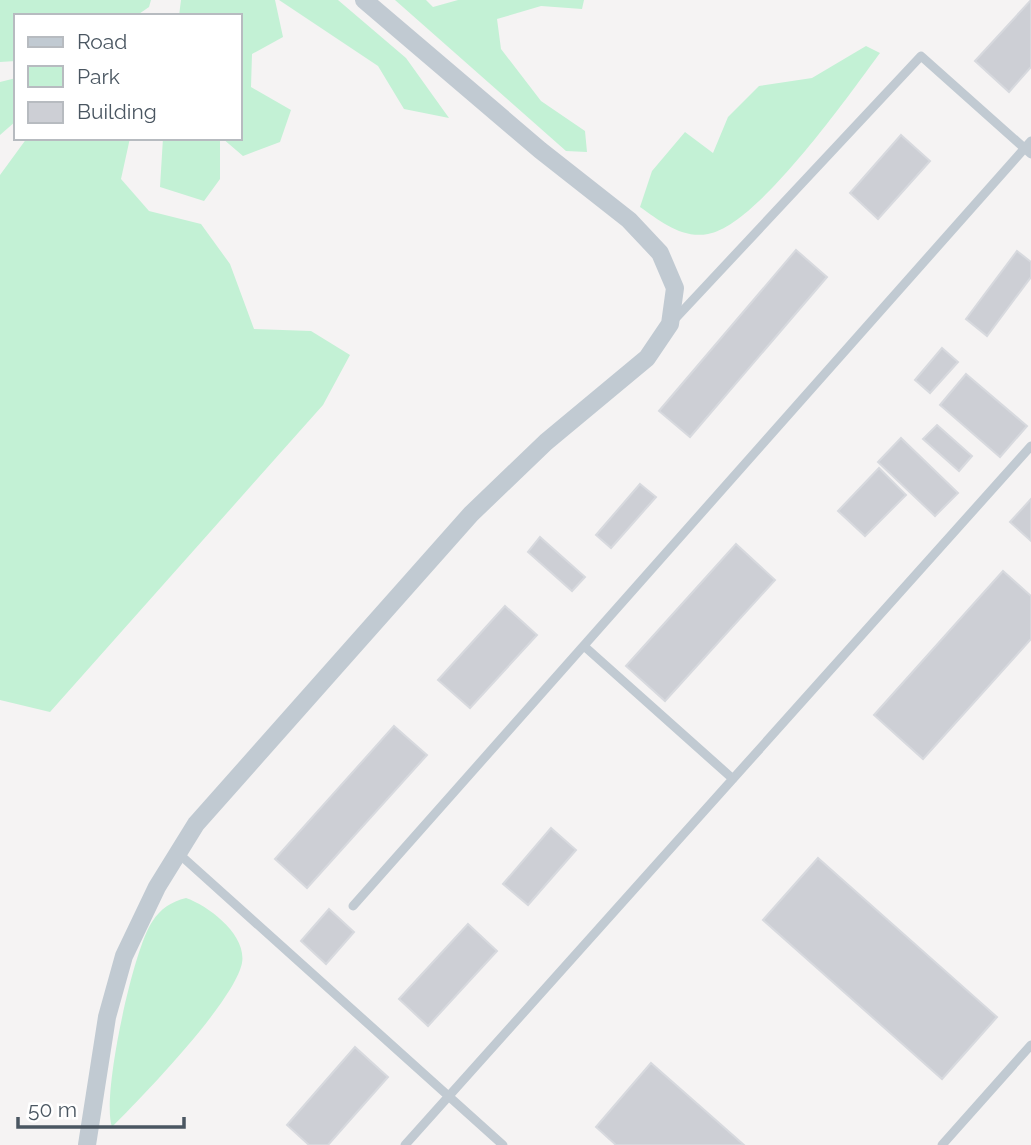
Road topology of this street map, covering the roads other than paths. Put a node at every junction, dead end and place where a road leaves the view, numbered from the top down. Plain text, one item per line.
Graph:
1 (363, 0) edge
2 (1029, 148) edge
3 (670, 324) junction
4 (1031, 446) edge
5 (583, 646) junction
6 (733, 779) junction
7 (178, 853) junction
8 (353, 906) dead end
9 (1031, 1045) edge
10 (448, 1097) junction
11 (87, 1145) edge
12 (405, 1145) edge
13 (503, 1145) edge
14 (942, 1145) edge

1 - 3 street
2 - 3 lane
2 - 5 lane
3 - 7 street
4 - 6 lane
5 - 6 lane
5 - 8 lane
6 - 10 lane
7 - 10 lane
7 - 11 street
9 - 14 lane
10 - 12 lane
10 - 13 lane

